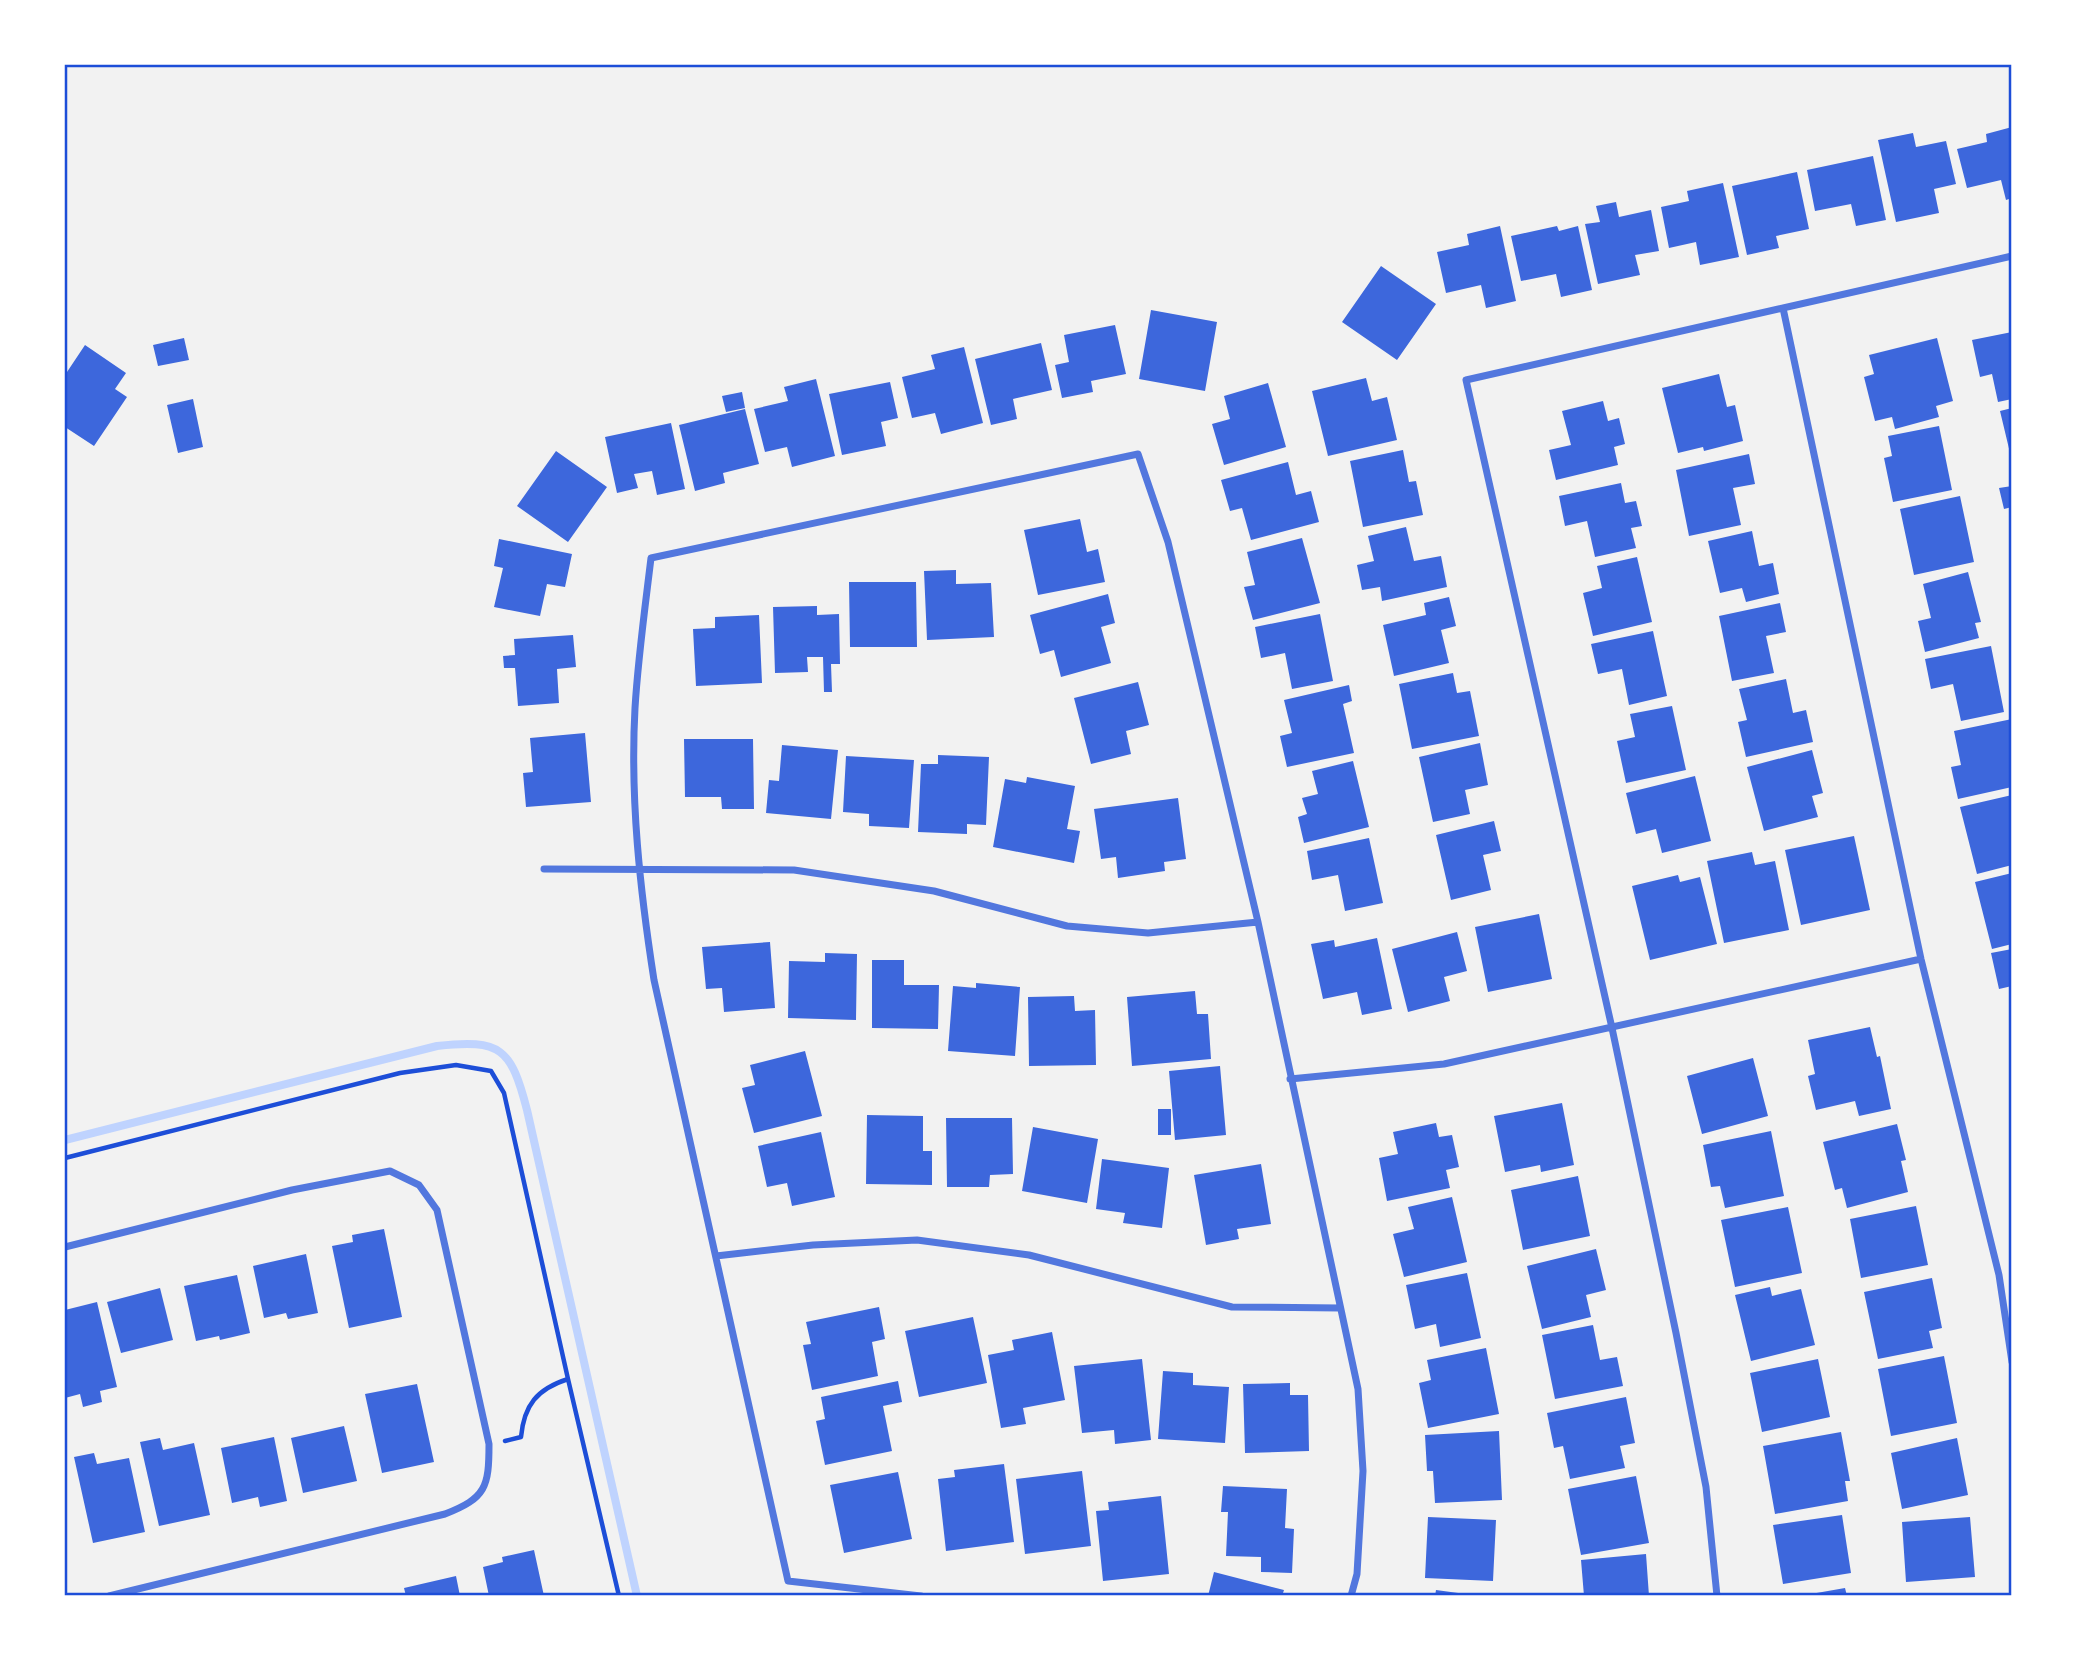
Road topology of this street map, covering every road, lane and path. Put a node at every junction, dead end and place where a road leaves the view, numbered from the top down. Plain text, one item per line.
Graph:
1 (2012, 256) edge
2 (1783, 308) junction
3 (544, 869) dead end
4 (639, 869) junction
5 (1258, 922) junction
6 (1921, 958) junction
7 (1612, 1028) junction
8 (1290, 1079) junction
9 (65, 1247) edge
10 (716, 1256) junction
11 (1339, 1308) junction
12 (2012, 1362) edge
13 (489, 1444) junction
14 (109, 1596) edge
15 (619, 1596) edge
16 (921, 1596) edge
17 (1351, 1596) edge
18 (1717, 1596) edge

1 - 2 street
2 - 6 street
2 - 7 street
3 - 4 street
4 - 5 street
4 - 5 street
4 - 10 street
5 - 8 street
6 - 7 street
6 - 12 street
7 - 8 street
7 - 18 street
8 - 11 street
9 - 13 street
10 - 11 street
10 - 16 street
11 - 17 street
13 - 14 street
13 - 15 path

